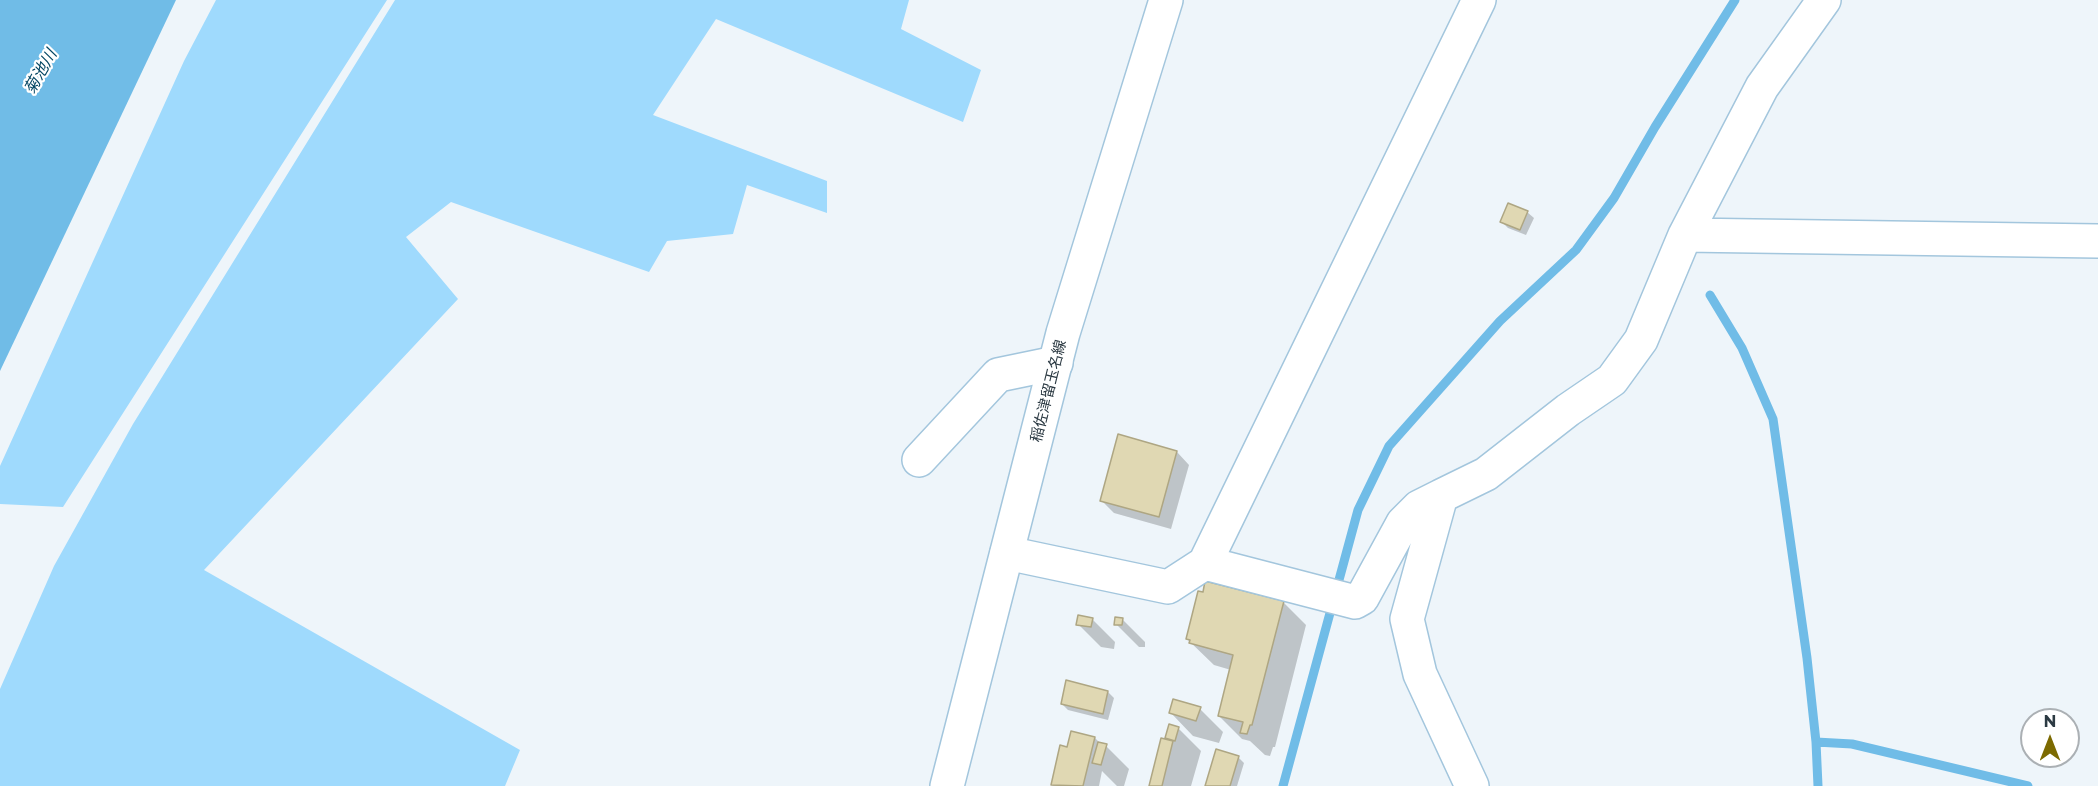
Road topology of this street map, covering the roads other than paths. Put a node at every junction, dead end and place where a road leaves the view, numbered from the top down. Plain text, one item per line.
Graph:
1 (1166, 0) edge
2 (1479, 0) edge
3 (1824, 0) edge
4 (1685, 235) junction
5 (2098, 241) edge
6 (1056, 363) junction
7 (919, 460) dead end
8 (1441, 496) junction
9 (1007, 553) junction
10 (1205, 563) junction
11 (947, 786) edge
12 (1472, 786) edge

1 - 6 street, 稲佐津留玉名線
2 - 10 street
3 - 4 street
4 - 5 street
4 - 8 street
6 - 7 street
6 - 9 street, 稲佐津留玉名線
8 - 10 street
8 - 12 street
9 - 10 street
9 - 11 street, 稲佐津留玉名線

